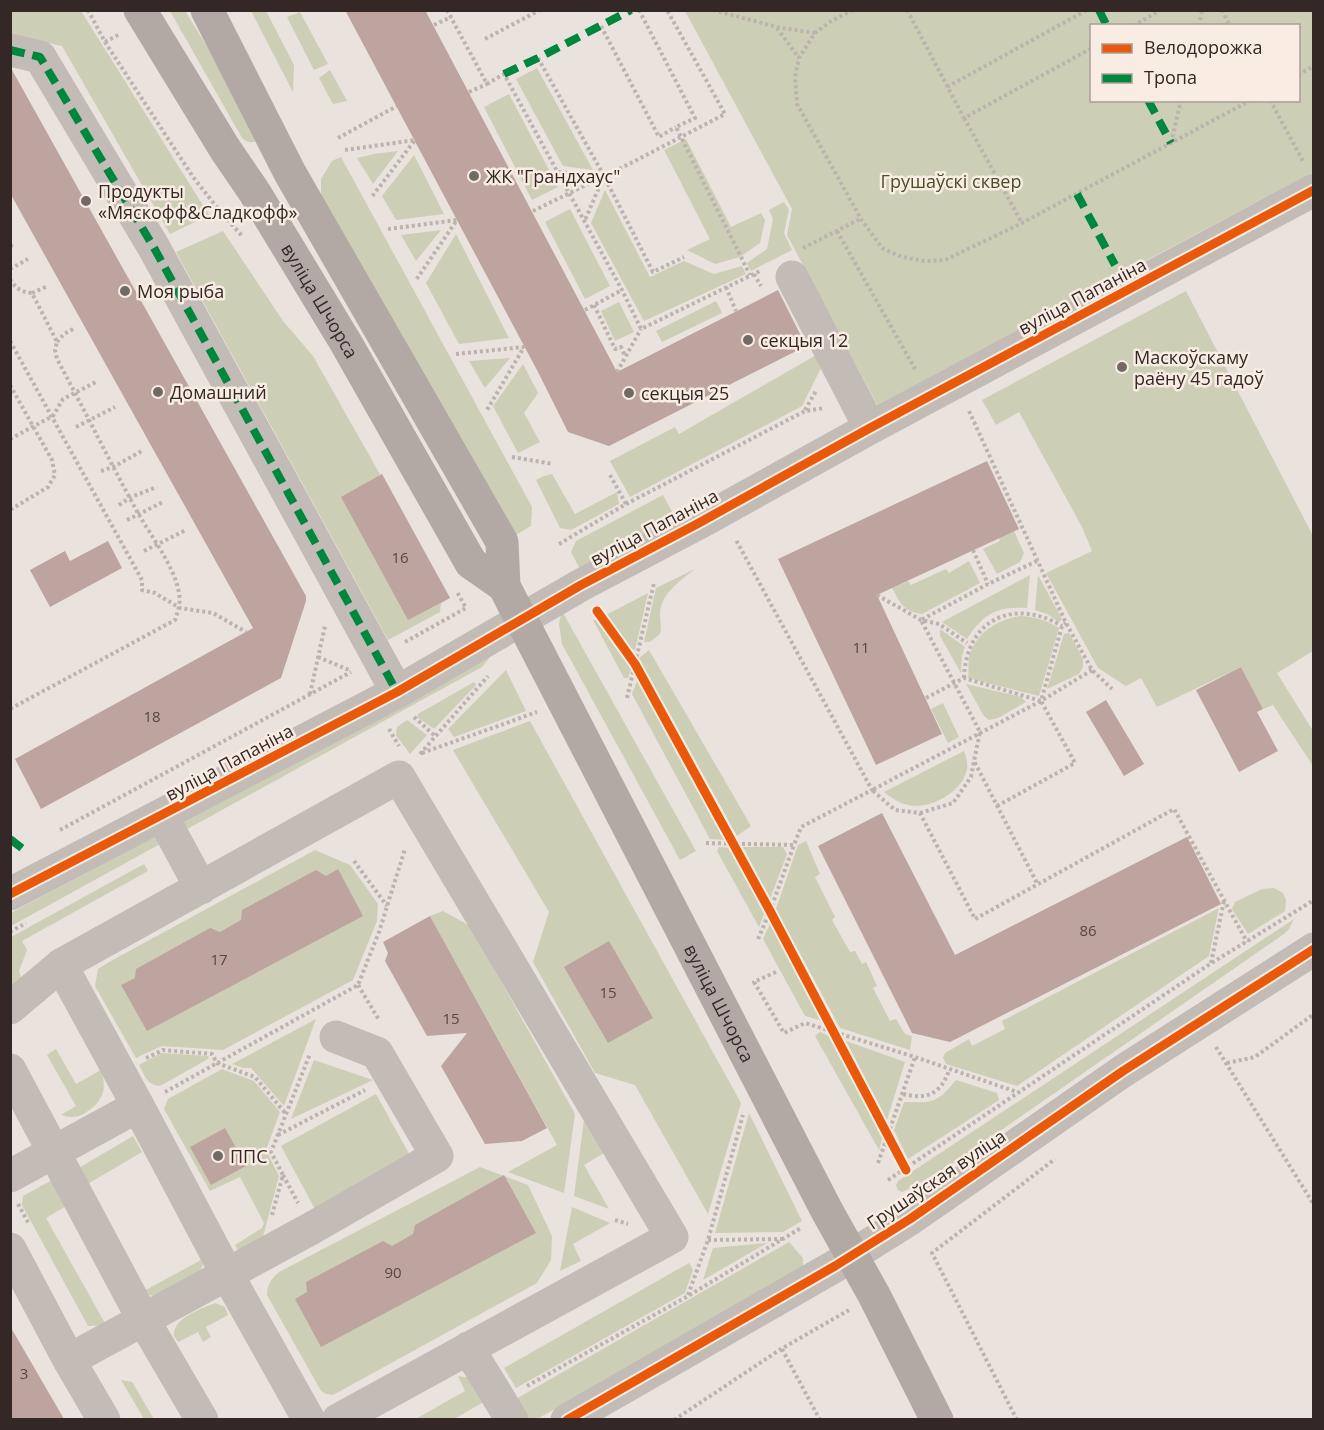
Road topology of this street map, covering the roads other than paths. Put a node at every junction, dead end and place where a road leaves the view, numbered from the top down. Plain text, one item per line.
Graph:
1 (207, 10) edge
2 (131, 21) edge
3 (10, 51) edge
4 (1314, 190) edge
5 (784, 266) road end
6 (864, 415) junction
7 (504, 586) junction
8 (521, 620) junction
9 (404, 702) junction
10 (162, 816) junction
11 (201, 888) junction
12 (10, 894) edge
13 (1314, 949) edge
14 (61, 965) junction
15 (10, 1008) edge
16 (325, 1033) road end
17 (10, 1070) edge
18 (138, 1106) junction
19 (55, 1151) junction
20 (10, 1176) edge
21 (10, 1249) edge
22 (851, 1255) junction
23 (227, 1274) junction
24 (143, 1319) junction
25 (468, 1348) junction
26 (69, 1360) junction
27 (506, 1410) edge
28 (104, 1419) edge
29 (202, 1419) edge
30 (309, 1419) edge
31 (338, 1419) edge
32 (567, 1419) edge
33 (938, 1419) edge

1 - 7 main road, вуліца Шчорса
2 - 7 main road, вуліца Шчорса
3 - 9 street
4 - 6 street, вуліца Папаніна
5 - 6 street
6 - 8 street, вуліца Папаніна
7 - 8 main road, вуліца Шчорса
8 - 9 street, вуліца Папаніна
8 - 22 main road, вуліца Шчорса
9 - 10 street, вуліца Папаніна
10 - 11 street
10 - 12 street, вуліца Папаніна
11 - 14 street
11 - 25 street
13 - 22 street, Грушаўская вуліца
14 - 15 street
14 - 18 street
16 - 23 street
17 - 19 street
18 - 19 street
18 - 23 street
19 - 20 street
19 - 24 street
21 - 26 street
22 - 32 street, Грушаўская вуліца
22 - 33 main road, вуліца Шчорса
23 - 24 street
23 - 30 street
24 - 26 street
24 - 29 street
25 - 27 street
25 - 31 street
26 - 28 street

